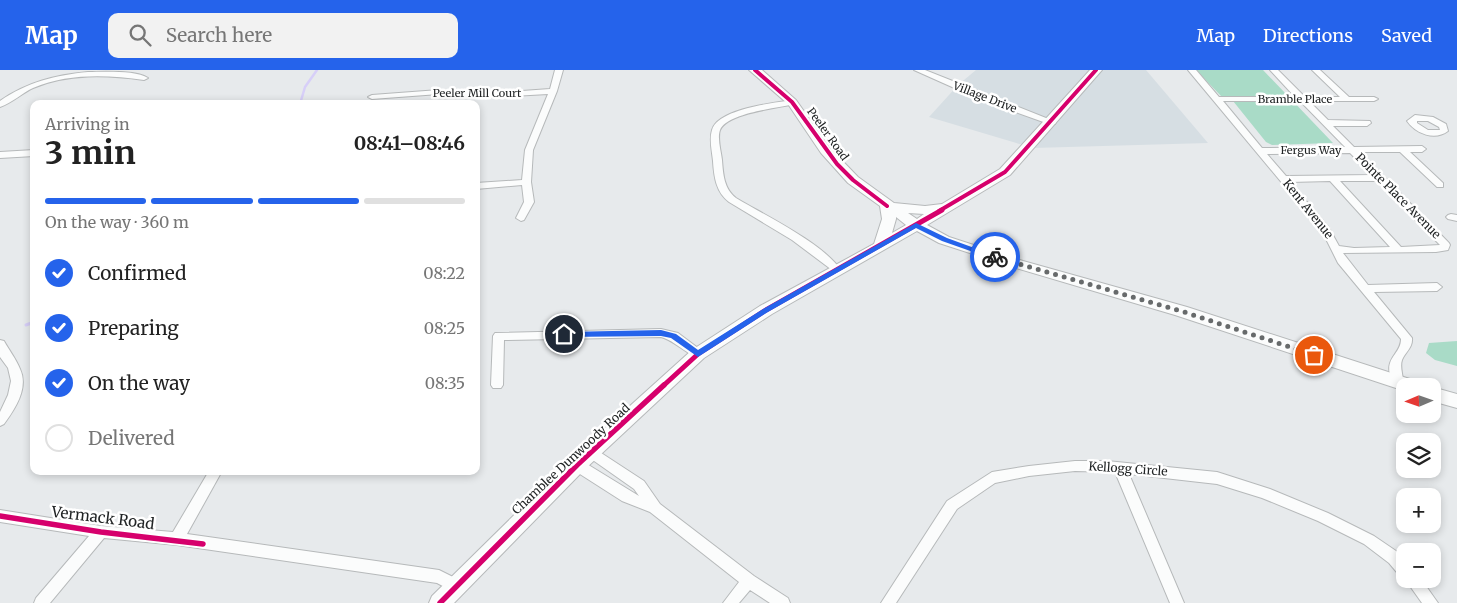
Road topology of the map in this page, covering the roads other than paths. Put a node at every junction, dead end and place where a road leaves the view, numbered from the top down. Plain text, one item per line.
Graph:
1 (558, 70) edge
2 (755, 70) edge
3 (918, 70) edge
4 (1096, 70) edge
5 (1192, 70) edge
6 (1274, 70) edge
7 (1316, 70) edge
8 (144, 78) dead end
9 (553, 92) junction
10 (372, 96) dead end
11 (1217, 99) junction
12 (1303, 99) junction
13 (1347, 99) junction
14 (1374, 99) dead end
15 (792, 102) junction
16 (0, 105) edge
17 (1052, 122) junction
18 (1327, 123) junction
19 (1367, 123) dead end
20 (1402, 149) junction
21 (1422, 149) dead end
22 (1352, 150) junction
23 (1259, 151) junction
24 (30, 153) edge
25 (0, 155) edge
26 (1332, 178) junction
27 (1380, 178) junction
28 (1283, 179) junction
29 (526, 182) junction
30 (1440, 185) dead end
31 (480, 186) edge
32 (887, 206) junction
33 (948, 207) junction
34 (521, 218) dead end
35 (916, 225) junction
36 (956, 244) junction
37 (881, 246) junction
38 (1337, 249) junction
39 (1398, 250) junction
40 (836, 270) junction
41 (1437, 287) dead end
42 (1366, 289) junction
43 (0, 344) edge
44 (698, 354) junction
45 (1401, 378) edge
46 (1396, 381) edge
47 (496, 385) dead end
48 (1441, 397) edge
49 (1457, 401) edge
50 (0, 421) edge
51 (592, 452) junction
52 (577, 465) junction
53 (1120, 469) junction
54 (214, 475) edge
55 (655, 508) junction
56 (0, 516) edge
57 (101, 532) junction
58 (177, 539) junction
59 (1396, 560) edge
60 (749, 581) junction
61 (456, 586) junction
62 (1419, 588) edge
63 (40, 603) edge
64 (440, 603) edge
65 (730, 603) edge
66 (782, 603) edge
67 (888, 603) edge
68 (1177, 603) edge
69 (1431, 603) edge

1 - 9 street
2 - 15 street, Peeler Road
3 - 17 street, Village Drive
4 - 17 street
5 - 11 street, Kent Avenue
6 - 12 street, Pointe Place Avenue
7 - 13 street
8 - 16 street
9 - 10 street, Peeler Mill Court
9 - 29 street
11 - 12 street, Bramble Place
11 - 23 street, Kent Avenue
12 - 13 street, Bramble Place
12 - 18 street, Pointe Place Avenue
13 - 14 street, Bramble Place
15 - 32 street, Peeler Road
15 - 40 street
17 - 33 street
18 - 19 street
18 - 22 street, Pointe Place Avenue
20 - 21 street, Fergus Way
20 - 22 street, Fergus Way
20 - 30 street
22 - 23 street, Fergus Way
22 - 27 street, Pointe Place Avenue
23 - 28 street, Kent Avenue
24 - 25 street
26 - 27 street
26 - 28 street
26 - 39 street
27 - 39 street, Pointe Place Avenue
28 - 38 street, Kent Avenue
29 - 31 street
29 - 34 street
32 - 33 street
32 - 35 street, Peeler Road
32 - 37 street
33 - 35 street
33 - 36 street
35 - 36 street
35 - 37 street
36 - 37 street
36 - 46 street
37 - 40 street
38 - 39 street, Pointe Place Avenue
38 - 42 street, Kent Avenue
40 - 44 street, Chamblee Dunwoody Road
41 - 42 street
42 - 45 street, Kent Avenue
43 - 50 street
44 - 47 street
44 - 51 street, Chamblee Dunwoody Road
48 - 49 street
51 - 52 street, Chamblee Dunwoody Road
51 - 55 street
52 - 55 street
52 - 61 street, Chamblee Dunwoody Road
53 - 59 street, Kellogg Circle
53 - 67 street, Kellogg Circle
53 - 68 street
54 - 58 street
55 - 60 street
56 - 57 street, Vermack Road
57 - 58 street, Vermack Road
57 - 63 street
58 - 61 street, Vermack Road
60 - 65 street
60 - 66 street
61 - 64 street, Chamblee Dunwoody Road
62 - 69 street

